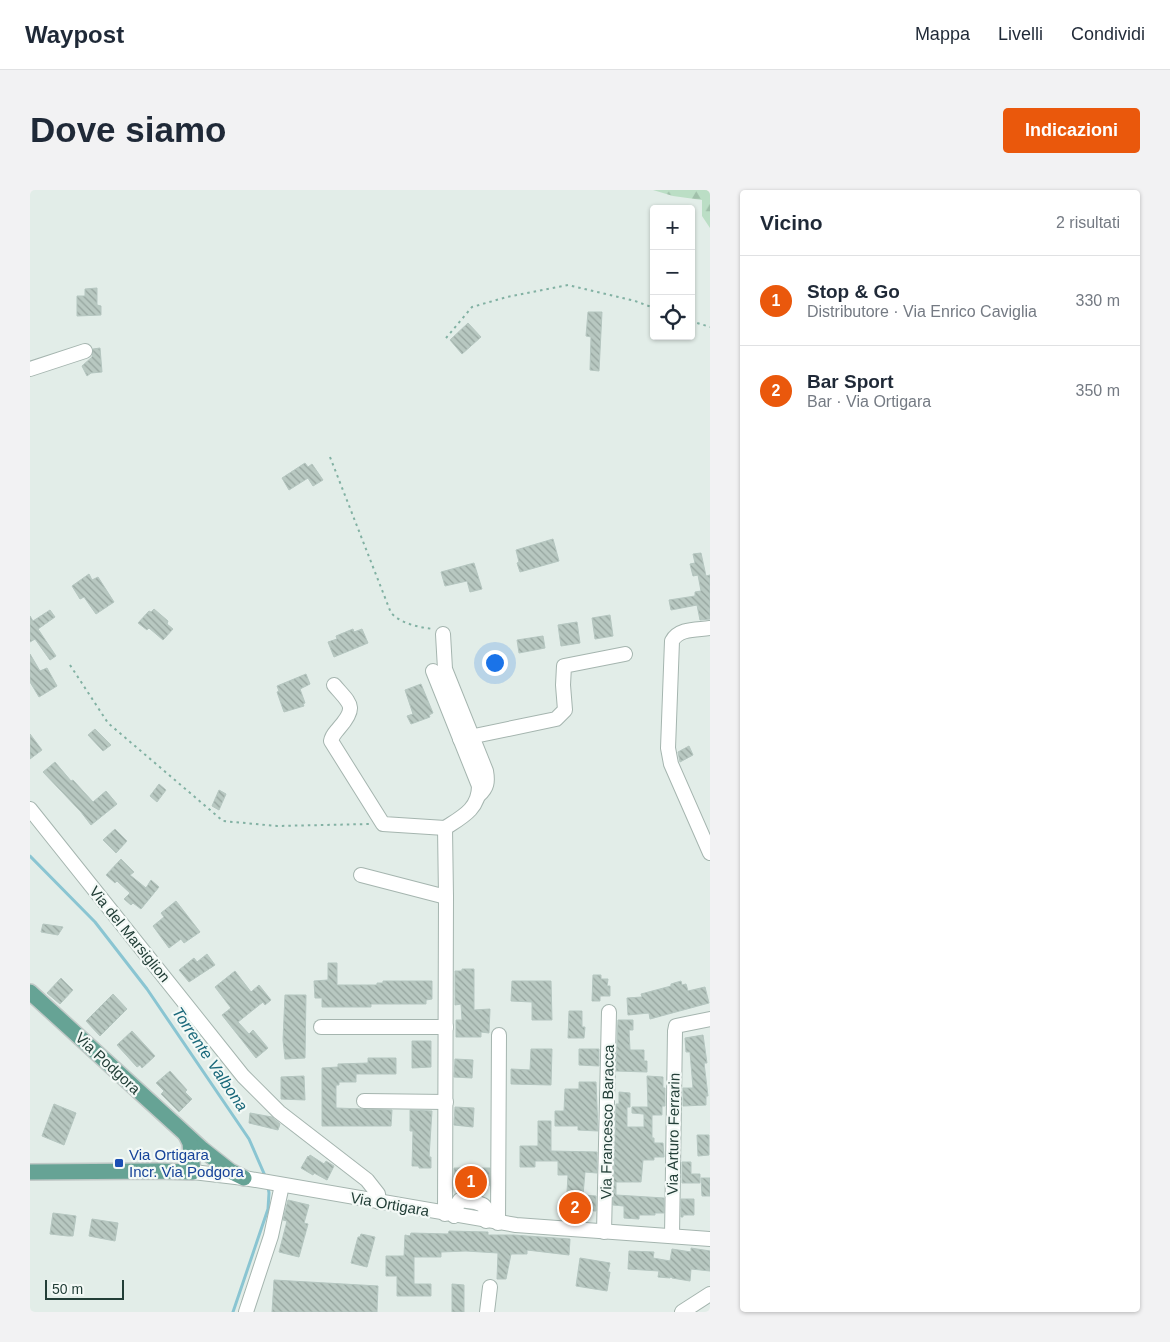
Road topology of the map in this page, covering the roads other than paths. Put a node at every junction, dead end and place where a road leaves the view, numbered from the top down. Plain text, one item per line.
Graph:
1 (85, 351) dead end
2 (30, 369) edge
3 (710, 628) edge
4 (439, 632) road end
5 (625, 654) dead end
6 (433, 670) dead end
7 (334, 685) dead end
8 (466, 737) junction
9 (30, 809) edge
10 (445, 828) junction
11 (710, 853) edge
12 (361, 875) dead end
13 (446, 897) junction
14 (30, 992) edge
15 (609, 1012) dead end
16 (710, 1019) edge
17 (321, 1027) dead end
18 (446, 1028) junction
19 (499, 1035) dead end
20 (364, 1100) dead end
21 (446, 1102) junction
22 (185, 1134) junction
23 (205, 1151) junction
24 (30, 1172) edge
25 (196, 1172) junction
26 (249, 1179) junction
27 (278, 1184) junction
28 (379, 1202) junction
29 (450, 1215) junction
30 (492, 1222) junction
31 (604, 1232) junction
32 (672, 1236) junction
33 (710, 1239) edge
34 (490, 1286) dead end
35 (710, 1294) edge
36 (246, 1312) edge
37 (487, 1312) edge
38 (682, 1312) edge

1 - 2 street
3 - 11 street
4 - 8 street
5 - 8 street
6 - 8 street
7 - 10 street
8 - 10 street
9 - 28 street, Via del Marsiglion
10 - 13 street
12 - 13 street
13 - 18 street
14 - 22 main road, Via Podgora
15 - 31 street, Via Francesco Baracca
16 - 32 street, Via Arturo Ferrarin
17 - 18 street
18 - 21 street
19 - 30 street
20 - 21 street
21 - 29 street
22 - 23 main road, Via Podgora
22 - 25 main road
23 - 25 main road
23 - 26 main road, Via Podgora
24 - 25 main road, Via Ortigara
25 - 26 street, Via Ortigara
26 - 27 street, Via Ortigara
27 - 28 street, Via Ortigara
27 - 36 street
28 - 29 street, Via Ortigara
29 - 30 street, Via Ortigara
30 - 31 street, Via Ortigara
31 - 32 street, Via Ortigara
32 - 33 street, Via Ortigara
34 - 37 street
35 - 38 street

